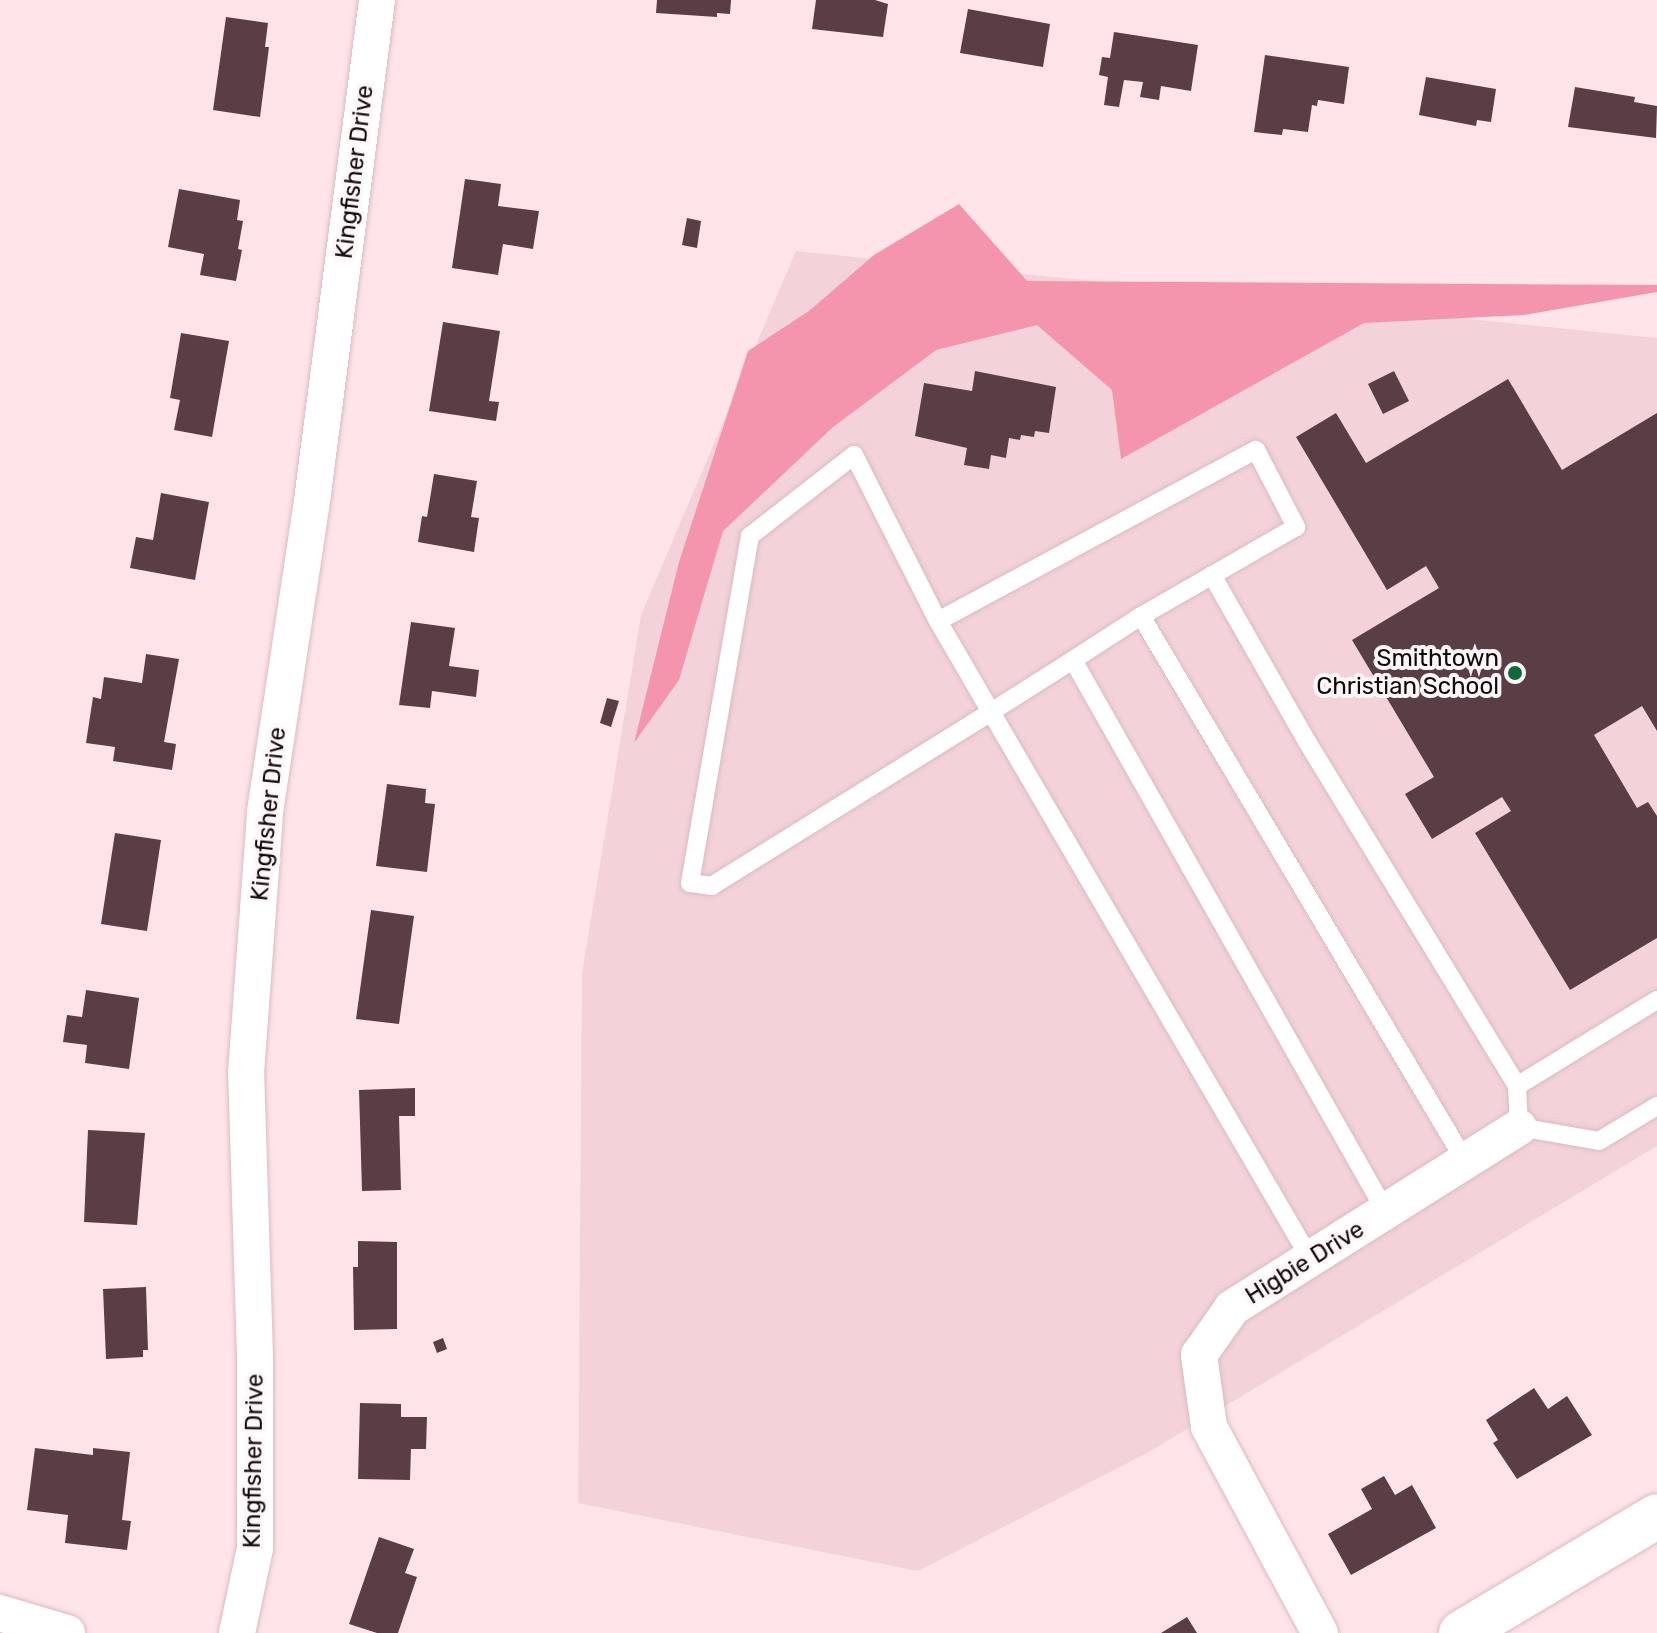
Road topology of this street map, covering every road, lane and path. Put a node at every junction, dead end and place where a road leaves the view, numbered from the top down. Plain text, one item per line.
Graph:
1 (377, 0) edge
2 (1212, 575) junction
3 (1141, 616) junction
4 (938, 621) junction
5 (1073, 660) junction
6 (991, 712) junction
7 (1657, 1000) edge
8 (1517, 1086) junction
9 (1657, 1106) edge
10 (1519, 1127) junction
11 (1465, 1161) junction
12 (1386, 1212) junction
13 (1311, 1260) junction
14 (1657, 1516) edge
15 (0, 1613) edge
16 (67, 1633) edge
17 (237, 1633) edge
18 (1320, 1633) edge
19 (1461, 1633) edge

1 - 17 street, Kingfisher Drive
2 - 3 lane
2 - 4 lane
2 - 8 lane
3 - 5 lane
3 - 11 lane
4 - 6 lane
4 - 6 lane
5 - 6 lane
5 - 12 lane
6 - 13 lane
7 - 8 lane
8 - 10 lane
9 - 10 lane
10 - 11 street, Higbie Drive
11 - 12 street, Higbie Drive
12 - 13 street, Higbie Drive
13 - 18 street, Higbie Drive
14 - 19 street
15 - 16 street

